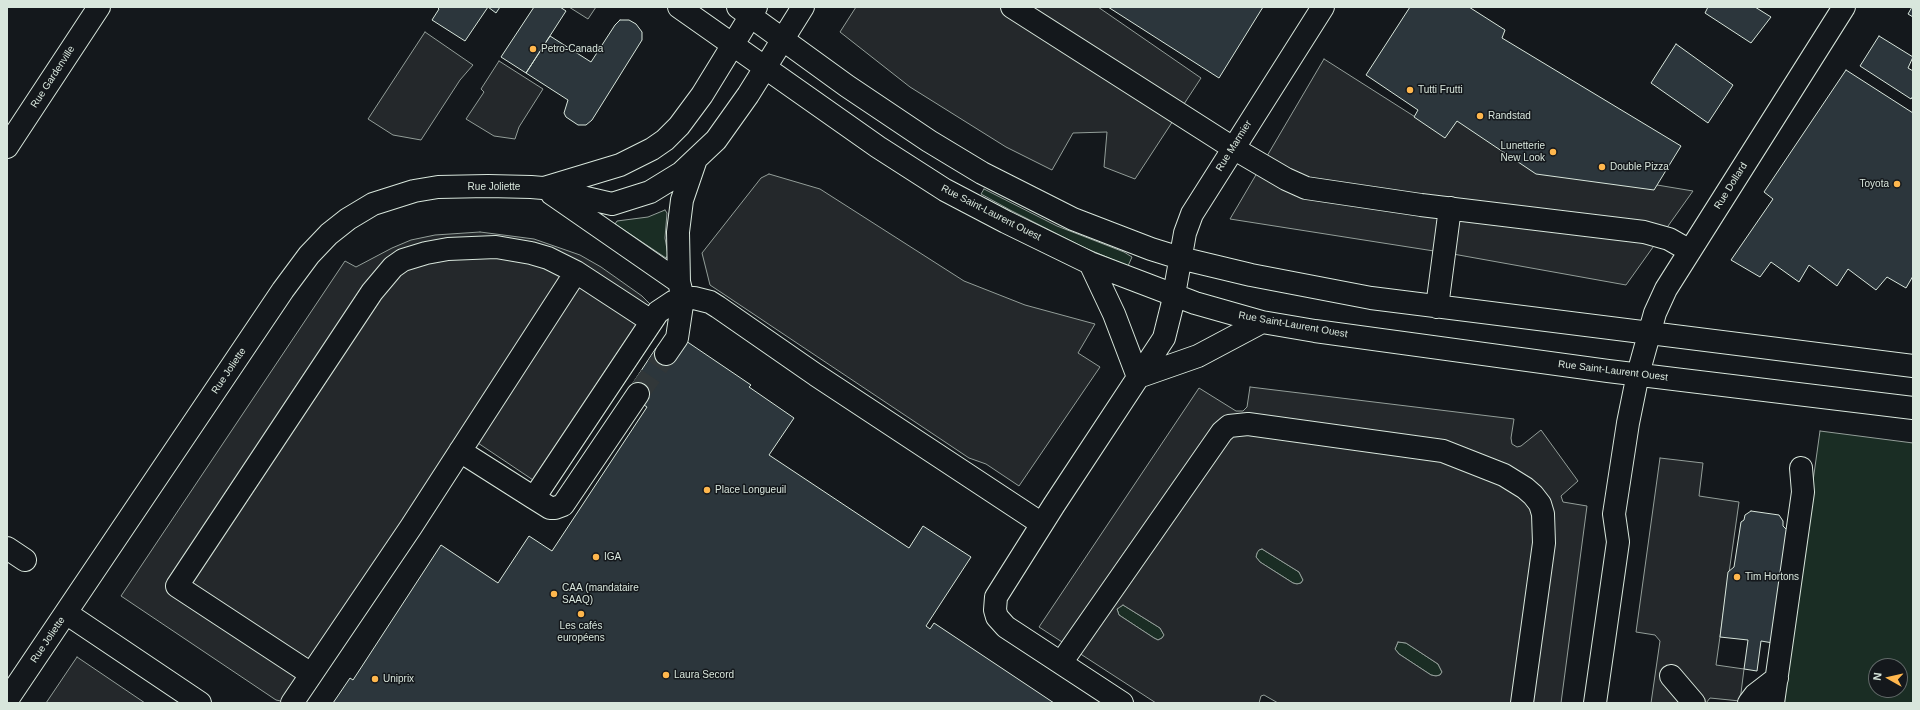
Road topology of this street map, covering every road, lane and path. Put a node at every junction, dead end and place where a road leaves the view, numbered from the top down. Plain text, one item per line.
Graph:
1 (99, 7) edge
2 (679, 7) edge
3 (803, 7) edge
4 (1012, 7) edge
5 (1323, 7) edge
6 (1844, 7) edge
7 (748, 10) edge
8 (782, 40) junction
9 (734, 45) junction
10 (765, 68) junction
11 (7, 147) edge
12 (1233, 148) junction
13 (694, 162) junction
14 (543, 188) junction
15 (1450, 208) junction
16 (1690, 251) junction
17 (1180, 258) junction
18 (1090, 262) junction
19 (576, 272) junction
20 (681, 290) junction
21 (1174, 296) junction
22 (1437, 307) junction
23 (651, 321) junction
24 (1262, 322) junction
25 (1648, 333) junction
26 (666, 354) tunnel mouth
27 (1913, 366) edge
28 (1638, 374) junction
29 (1138, 378) junction
30 (638, 394) tunnel mouth
31 (1913, 408) edge
32 (460, 451) junction
33 (1801, 468) dead end
34 (534, 498) junction
35 (1042, 524) junction
36 (66, 613) junction
37 (1061, 663) junction
38 (311, 674) junction
39 (1671, 676) dead end
40 (1777, 678) junction
41 (7, 700) edge
42 (200, 703) edge
43 (292, 703) edge
44 (1122, 703) edge
45 (1522, 703) edge
46 (1595, 703) edge
47 (1694, 703) edge
48 (1749, 703) edge
49 (1773, 703) edge

1 - 11 street, Rue Gardenville
2 - 9 street, Rue Saint-Laurent Ouest
3 - 8 street, Rue Joliette
4 - 12 street
5 - 12 street, Rue Marmier
6 - 16 street, Rue Dollard
7 - 8 street
7 - 9 street, Rue Joliette
8 - 10 street, Rue Joliette
8 - 17 street
9 - 10 street, Rue Saint-Laurent Ouest
9 - 14 street, Rue Joliette
10 - 13 street, Rue Joliette
10 - 18 street, Rue Saint-Laurent Ouest
12 - 15 street
12 - 17 street, Rue Marmier
13 - 14 street, Rue Joliette
13 - 20 street
14 - 20 street
14 - 36 street, Rue Joliette
15 - 16 street
15 - 22 street
16 - 25 street, Rue Dollard
17 - 21 street, Rue Marmier
17 - 22 street
18 - 21 street, Rue Saint-Laurent Ouest
18 - 29 street
19 - 23 street
19 - 32 street
19 - 38 street
20 - 23 street
20 - 26 street
20 - 35 street
21 - 24 street, Rue Saint-Laurent Ouest
21 - 29 street, Rue Marmier
22 - 25 street
23 - 34 street
24 - 28 street, Rue Saint-Laurent Ouest
24 - 29 street
25 - 27 street
25 - 28 street, Rue Dollard
28 - 31 street, Rue Saint-Laurent Ouest
28 - 46 street, Rue Dollard
29 - 35 street, Rue Marmier
30 - 34 street
32 - 34 street
32 - 38 street
33 - 40 street
35 - 37 street, Rue Marmier
36 - 41 street, Rue Joliette
36 - 42 street
37 - 44 street, Rue Marmier
37 - 45 street
38 - 43 street
39 - 47 street
40 - 48 street
40 - 49 street

